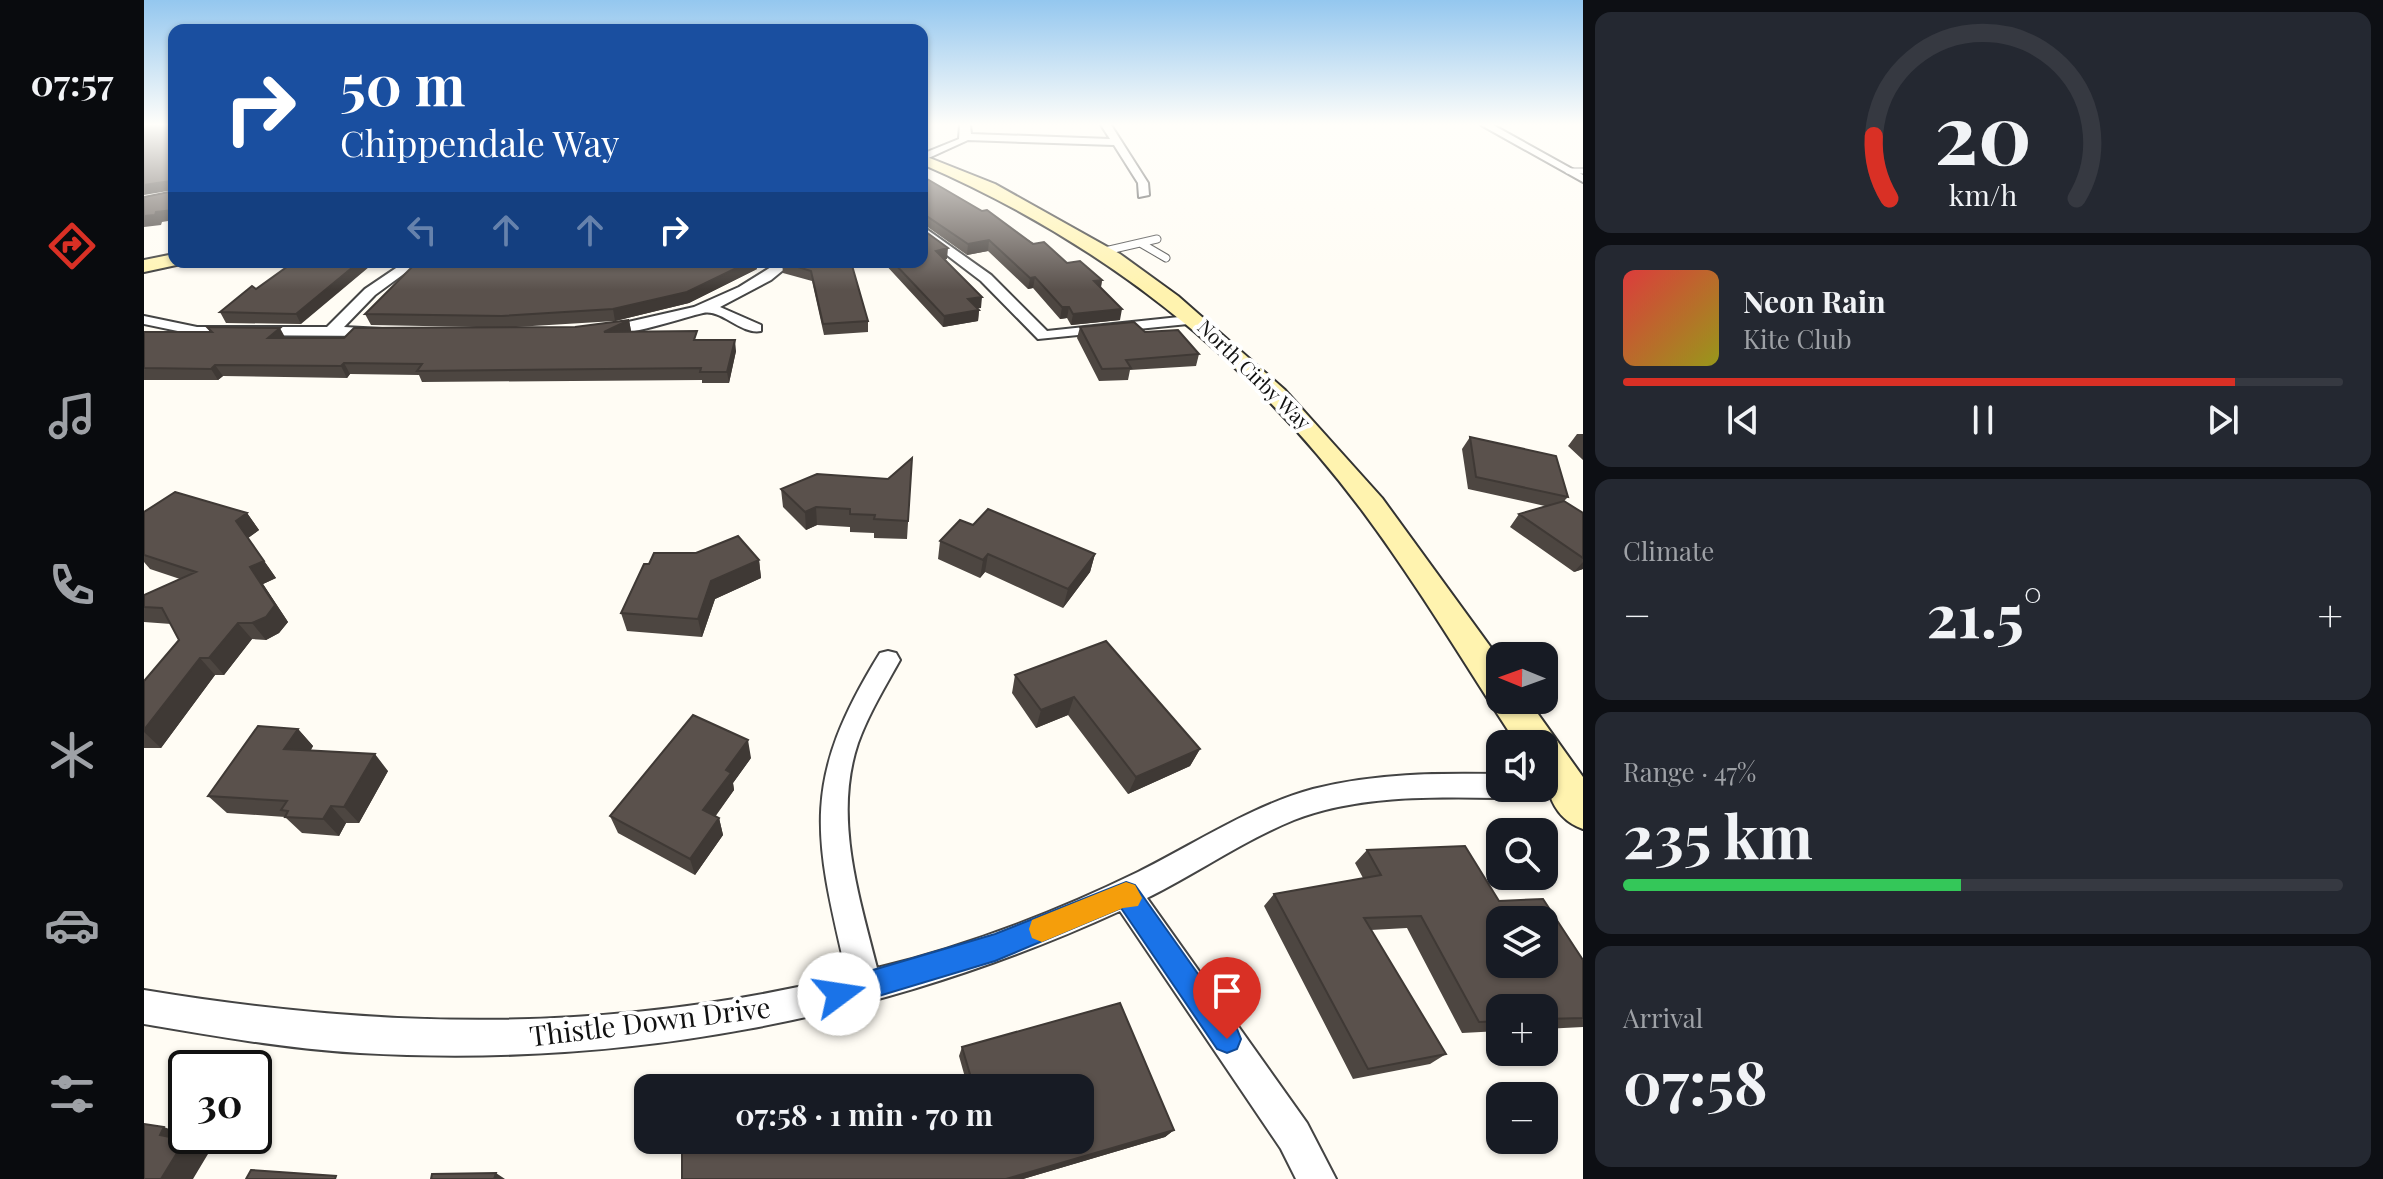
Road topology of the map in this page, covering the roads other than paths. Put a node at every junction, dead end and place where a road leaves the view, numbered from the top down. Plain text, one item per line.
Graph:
1 (972, 180) edge
2 (1141, 180) edge
3 (1143, 195) dead end
4 (928, 234) edge
5 (1157, 239) dead end
6 (1142, 244) junction
7 (168, 245) edge
8 (144, 250) edge
9 (1105, 251) junction
10 (1166, 258) dead end
11 (168, 261) edge
12 (144, 266) edge
13 (405, 268) edge
14 (778, 268) edge
15 (708, 307) junction
16 (1198, 319) junction
17 (144, 320) edge
18 (756, 328) dead end
19 (590, 331) edge
20 (331, 332) junction
21 (393, 332) edge
22 (888, 660) dead end
23 (1486, 668) edge
24 (1486, 786) edge
25 (1126, 894) junction
26 (866, 988) junction
27 (144, 1007) edge
28 (1317, 1179) edge

1 - 9 street, North Cirby Way
2 - 3 street
4 - 16 street
5 - 6 lane
6 - 9 lane
6 - 10 lane
7 - 8 street
9 - 16 street, North Cirby Way
11 - 12 street
13 - 20 street
14 - 15 street
15 - 18 street
15 - 19 street
16 - 23 street, North Cirby Way
17 - 20 street
20 - 21 street
22 - 26 street
24 - 25 street, Thistle Down Drive
25 - 26 street, Thistle Down Drive
25 - 28 street
26 - 27 street, Thistle Down Drive

